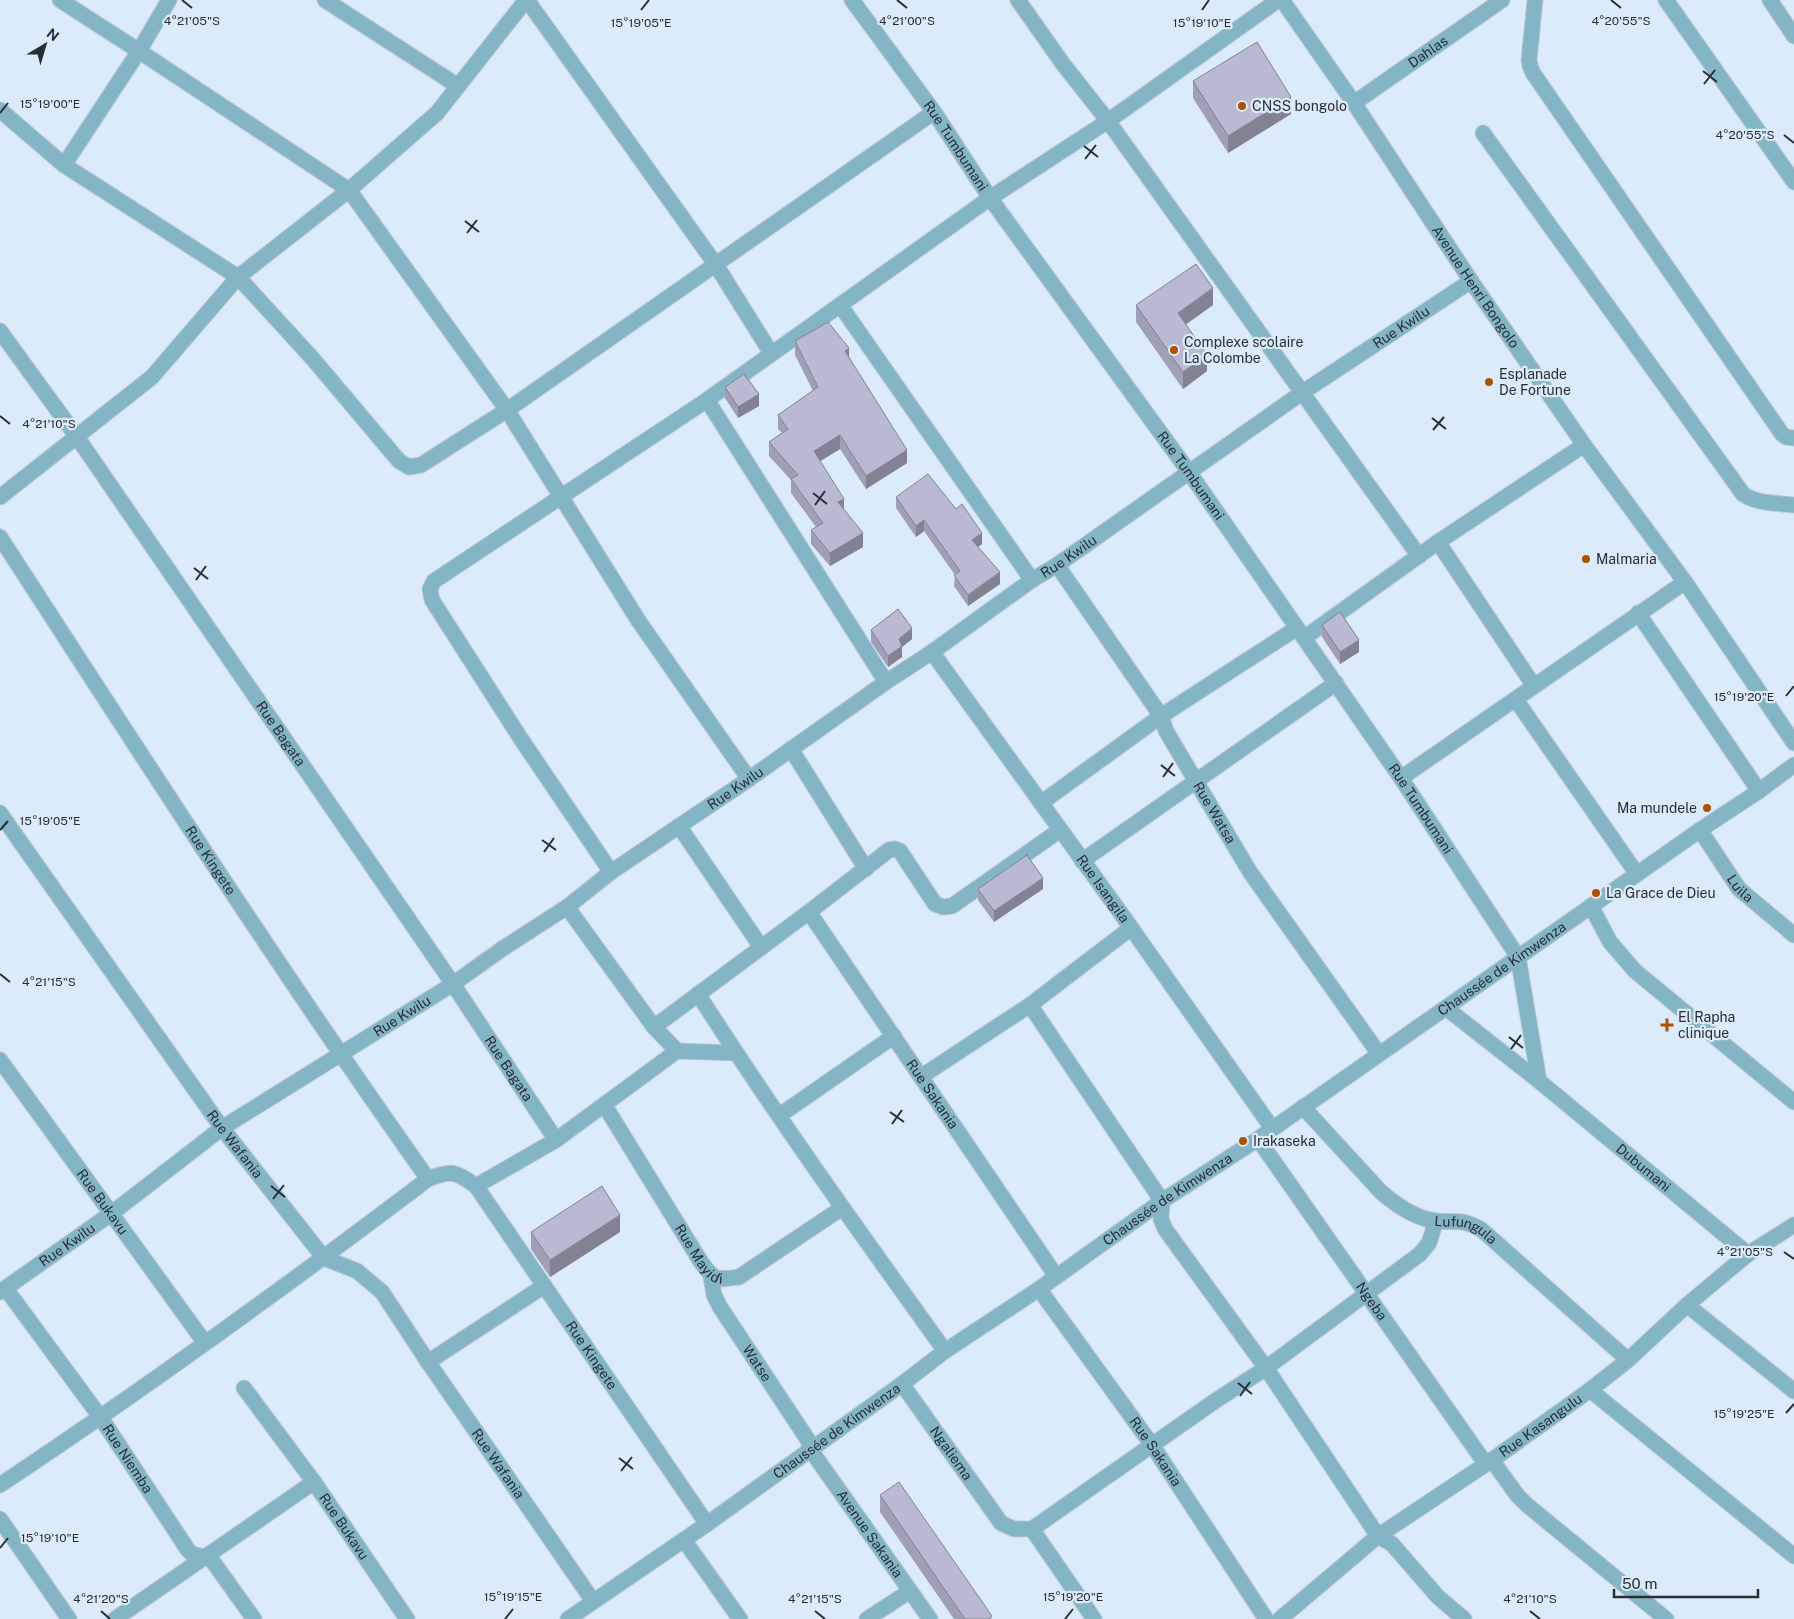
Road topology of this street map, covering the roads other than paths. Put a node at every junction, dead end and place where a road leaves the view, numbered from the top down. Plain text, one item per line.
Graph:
1 (60, 0) edge
2 (169, 0) edge
3 (325, 0) edge
4 (526, 0) edge
5 (852, 0) edge
6 (1018, 0) edge
7 (1278, 0) edge
8 (1282, 0) edge
9 (1502, 0) edge
10 (1535, 0) edge
11 (1666, 0) edge
12 (1770, 0) edge
13 (1794, 36) edge
14 (139, 51) junction
15 (458, 86) junction
16 (1354, 103) junction
17 (0, 110) edge
18 (934, 112) junction
19 (1108, 121) junction
20 (1483, 133) dead end
21 (64, 165) junction
22 (1794, 182) edge
23 (348, 190) junction
24 (990, 198) junction
25 (716, 265) junction
26 (238, 277) junction
27 (1471, 282) junction
28 (840, 305) junction
29 (0, 331) edge
30 (771, 353) junction
31 (1304, 392) junction
32 (707, 400) junction
33 (507, 410) junction
34 (77, 437) junction
35 (1794, 438) edge
36 (1584, 445) junction
37 (1188, 472) junction
38 (560, 496) junction
39 (0, 497) edge
40 (1794, 505) edge
41 (0, 537) edge
42 (1438, 542) junction
43 (1419, 556) junction
44 (1057, 565) junction
45 (1032, 580) junction
46 (1685, 582) junction
47 (1638, 613) junction
48 (1300, 633) junction
49 (932, 652) junction
50 (886, 682) junction
51 (1336, 683) junction
52 (1534, 686) junction
53 (1516, 700) junction
54 (1161, 716) junction
55 (1794, 743) edge
56 (791, 749) junction
57 (1794, 765) edge
58 (1401, 778) junction
59 (749, 780) junction
60 (1195, 781) junction
61 (1759, 791) junction
62 (1041, 803) junction
63 (0, 812) edge
64 (680, 826) junction
65 (1060, 830) junction
66 (1700, 830) junction
67 (1082, 861) junction
68 (866, 869) junction
69 (611, 872) junction
70 (1637, 874) junction
71 (1591, 906) junction
72 (567, 907) junction
73 (809, 912) junction
74 (1131, 928) junction
75 (1794, 935) edge
76 (761, 947) junction
77 (1518, 957) junction
78 (452, 984) junction
79 (698, 994) junction
80 (1030, 1005) junction
81 (1446, 1008) junction
82 (654, 1027) junction
83 (894, 1036) junction
84 (677, 1051) junction
85 (736, 1053) junction
86 (1379, 1054) junction
87 (340, 1055) junction
88 (0, 1060) edge
89 (922, 1076) junction
90 (1539, 1081) junction
91 (1794, 1102) edge
92 (605, 1106) junction
93 (1303, 1107) junction
94 (780, 1115) junction
95 (222, 1128) junction
96 (1272, 1128) junction
97 (1258, 1139) junction
98 (556, 1140) junction
99 (428, 1180) junction
100 (476, 1186) junction
101 (1162, 1201) junction
102 (842, 1208) junction
103 (112, 1213) junction
104 (1436, 1221) junction
105 (1794, 1225) edge
106 (1748, 1254) junction
107 (324, 1258) junction
108 (711, 1276) junction
109 (1056, 1276) junction
110 (544, 1286) junction
111 (1039, 1289) junction
112 (3, 1291) edge
113 (1366, 1293) junction
114 (1687, 1305) junction
115 (205, 1343) junction
116 (945, 1351) junction
117 (1628, 1360) junction
118 (428, 1362) junction
119 (1266, 1368) junction
120 (902, 1384) junction
121 (244, 1388) dead end
122 (1590, 1390) junction
123 (1794, 1390) edge
124 (101, 1418) junction
125 (1152, 1445) junction
126 (810, 1449) junction
127 (1488, 1462) junction
128 (314, 1482) junction
129 (0, 1485) edge
130 (0, 1519) edge
131 (707, 1524) junction
132 (1032, 1529) junction
133 (1378, 1536) junction
134 (684, 1540) junction
135 (205, 1556) junction
136 (1794, 1556) edge
137 (910, 1591) junction
138 (593, 1602) junction
139 (69, 1619) edge
140 (115, 1619) edge
141 (254, 1619) edge
142 (407, 1619) edge
143 (568, 1619) edge
144 (740, 1619) edge
145 (867, 1619) edge
146 (930, 1619) edge
147 (1094, 1619) edge
148 (1266, 1619) edge
149 (1280, 1619) edge
150 (1464, 1619) edge
151 (1666, 1619) edge

1 - 14 street
2 - 14 street
3 - 15 street
4 - 15 street
4 - 25 street
5 - 18 street, Rue Tumbumani
6 - 19 street
7 - 19 street
8 - 16 street, Avenue Henri Bongolo
9 - 16 street, Dahlas
10 - 35 street
11 - 22 street
12 - 13 street
14 - 21 street
14 - 23 street
15 - 23 street
16 - 27 street, Avenue Henri Bongolo
17 - 21 street
18 - 24 street, Rue Tumbumani
18 - 25 street
19 - 24 street
19 - 31 street
20 - 40 street
21 - 26 street
23 - 26 street
23 - 33 street
24 - 28 street
24 - 37 street, Rue Tumbumani
25 - 30 street
25 - 33 street
26 - 33 street
26 - 34 street
27 - 31 street, Rue Kwilu
27 - 36 street, Avenue Henri Bongolo
28 - 30 street
28 - 45 street
29 - 34 street, Rue Bagata
30 - 32 street
31 - 37 street, Rue Kwilu
31 - 43 street
32 - 38 street
32 - 50 street
33 - 38 street
34 - 39 street
34 - 78 street, Rue Bagata
36 - 42 street
36 - 46 street, Avenue Henri Bongolo
37 - 44 street, Rue Kwilu
37 - 48 street, Rue Tumbumani
38 - 59 street
38 - 69 street
41 - 87 street, Rue Kingete
42 - 43 street
42 - 52 street
43 - 48 street
44 - 45 street, Rue Kwilu
44 - 54 street, Rue Watsa
45 - 49 street, Rue Kwilu
46 - 47 street
46 - 55 street, Avenue Henri Bongolo
47 - 52 street
47 - 61 street
48 - 51 street, Rue Tumbumani
48 - 54 street
49 - 50 street, Rue Kwilu
49 - 62 street, Rue Isangila
50 - 56 street, Rue Kwilu
51 - 58 street, Rue Tumbumani
51 - 60 street
52 - 53 street
53 - 58 street
53 - 70 street
54 - 60 street, Rue Watsa
54 - 62 street
56 - 59 street, Rue Kwilu
56 - 68 street
57 - 61 street, Chaussée de Kimwenza
58 - 77 street, Rue Tumbumani
59 - 64 street, Rue Kwilu
60 - 67 street
60 - 86 street, Rue Watsa
61 - 66 street, Chaussée de Kimwenza
62 - 65 street, Rue Isangila
63 - 95 street, Rue Wafania
64 - 69 street, Rue Kwilu
64 - 76 street
65 - 67 street, Rue Isangila
65 - 68 street
66 - 70 street, Chaussée de Kimwenza
66 - 75 street, Luila
67 - 74 street, Rue Isangila
68 - 73 street
69 - 72 street, Rue Kwilu
70 - 71 street, Chaussée de Kimwenza
71 - 77 street, Chaussée de Kimwenza
71 - 91 street
72 - 78 street, Rue Kwilu
72 - 82 street
73 - 76 street
73 - 83 street, Rue Sakania
74 - 80 street
74 - 96 street, Rue Isangila
76 - 79 street
77 - 81 street, Chaussée de Kimwenza
77 - 90 street
78 - 87 street, Rue Kwilu
78 - 98 street, Rue Bagata
79 - 82 street
79 - 85 street
80 - 89 street
80 - 101 street
81 - 86 street, Chaussée de Kimwenza
81 - 90 street, Dubumani
82 - 84 street
83 - 89 street, Rue Sakania
83 - 94 street
84 - 85 street
84 - 92 street
85 - 94 street
86 - 93 street, Chaussée de Kimwenza
87 - 95 street, Rue Kwilu
87 - 99 street, Rue Kingete
88 - 103 street, Rue Bukavu
89 - 109 street, Rue Sakania
90 - 106 street, Dubumani
92 - 98 street
92 - 108 street, Rue Mayidi
93 - 96 street, Chaussée de Kimwenza
93 - 104 street, Lufungula
94 - 102 street
95 - 103 street, Rue Kwilu
95 - 107 street, Rue Wafania
96 - 97 street, Chaussée de Kimwenza
97 - 101 street, Chaussée de Kimwenza
97 - 113 street, Ngeba
98 - 100 street
99 - 100 street
99 - 107 street
100 - 110 street, Rue Kingete
101 - 109 street, Chaussée de Kimwenza
101 - 119 street
102 - 108 street, Rue Mayidi
102 - 116 street
103 - 112 street, Rue Kwilu
103 - 115 street, Rue Bukavu
104 - 113 street
104 - 117 street, Lufungula
105 - 106 street, Rue Kasangulu
106 - 114 street, Rue Kasangulu
107 - 115 street
107 - 118 street, Rue Wafania
108 - 126 street, Watse
109 - 111 street, Chaussée de Kimwenza
110 - 118 street
110 - 131 street, Rue Kingete
111 - 116 street, Chaussée de Kimwenza
111 - 125 street, Rue Sakania
112 - 124 street, Rue Niemba
113 - 119 street
113 - 127 street, Ngeba
114 - 117 street, Rue Kasangulu
114 - 123 street
115 - 124 street
116 - 120 street, Chaussée de Kimwenza
117 - 122 street, Rue Kasangulu
118 - 138 street, Rue Wafania
119 - 125 street
119 - 133 street
120 - 126 street, Chaussée de Kimwenza
120 - 132 street, Ngaliema
121 - 128 street, Rue Bukavu
122 - 127 street, Rue Kasangulu
122 - 136 street
124 - 129 street
124 - 135 street, Rue Niemba
125 - 132 street
125 - 148 street, Rue Sakania
126 - 131 street, Chaussée de Kimwenza
126 - 137 street, Avenue Sakania
127 - 133 street, Rue Kasangulu
127 - 151 street, Ngeba
128 - 135 street
128 - 142 street, Rue Bukavu
130 - 139 street
131 - 134 street, Chaussée de Kimwenza
132 - 147 street
133 - 149 street, Rue Kasangulu
133 - 150 street
134 - 138 street, Chaussée de Kimwenza
134 - 144 street
135 - 140 street
135 - 141 street, Rue Niemba
137 - 145 street
137 - 146 street, Avenue Sakania
138 - 143 street, Chaussée de Kimwenza

